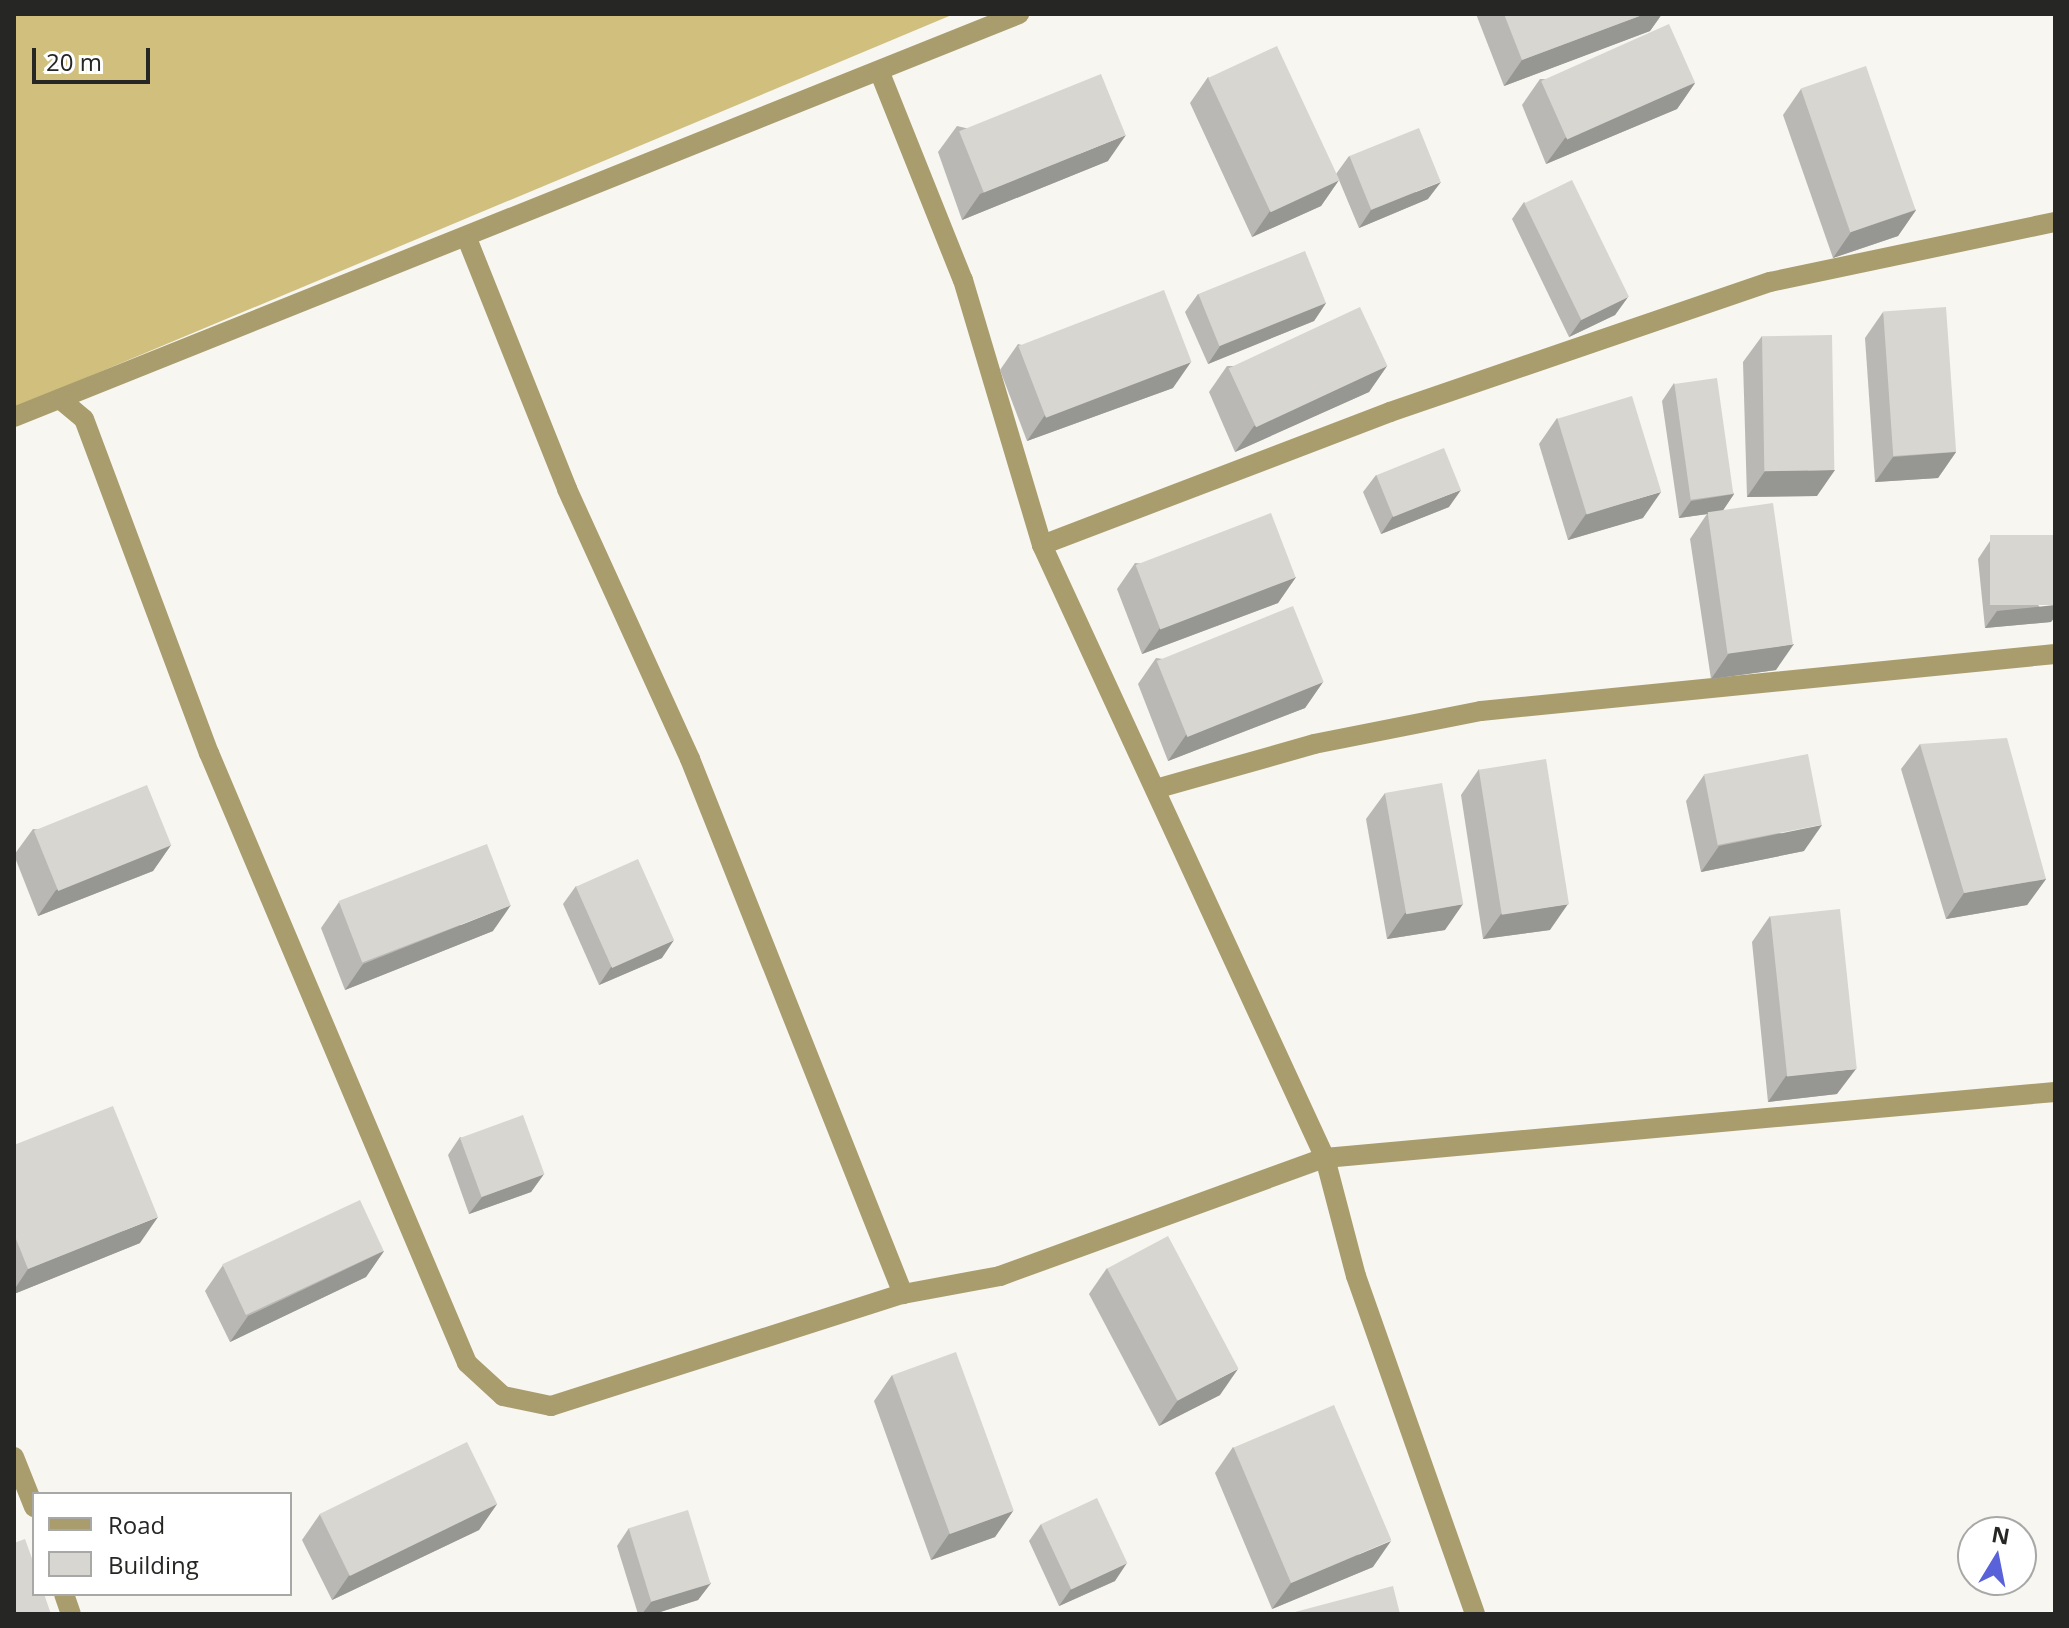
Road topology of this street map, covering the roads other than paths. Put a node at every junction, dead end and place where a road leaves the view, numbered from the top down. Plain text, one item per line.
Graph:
1 (1019, 14) edge
2 (880, 73) junction
3 (2055, 222) edge
4 (468, 241) junction
5 (60, 399) junction
6 (14, 417) edge
7 (1042, 545) junction
8 (2055, 654) edge
9 (1159, 788) junction
10 (2055, 1092) edge
11 (1325, 1158) junction
12 (903, 1294) junction
13 (14, 1457) edge
14 (32, 1502) edge
15 (1475, 1614) edge

1 - 2 street
2 - 4 street
2 - 7 street
3 - 7 street
4 - 5 street
4 - 12 street
5 - 6 street
5 - 12 street
7 - 9 street
8 - 9 street
9 - 11 street
10 - 11 street
11 - 12 street
11 - 15 street
13 - 14 street

